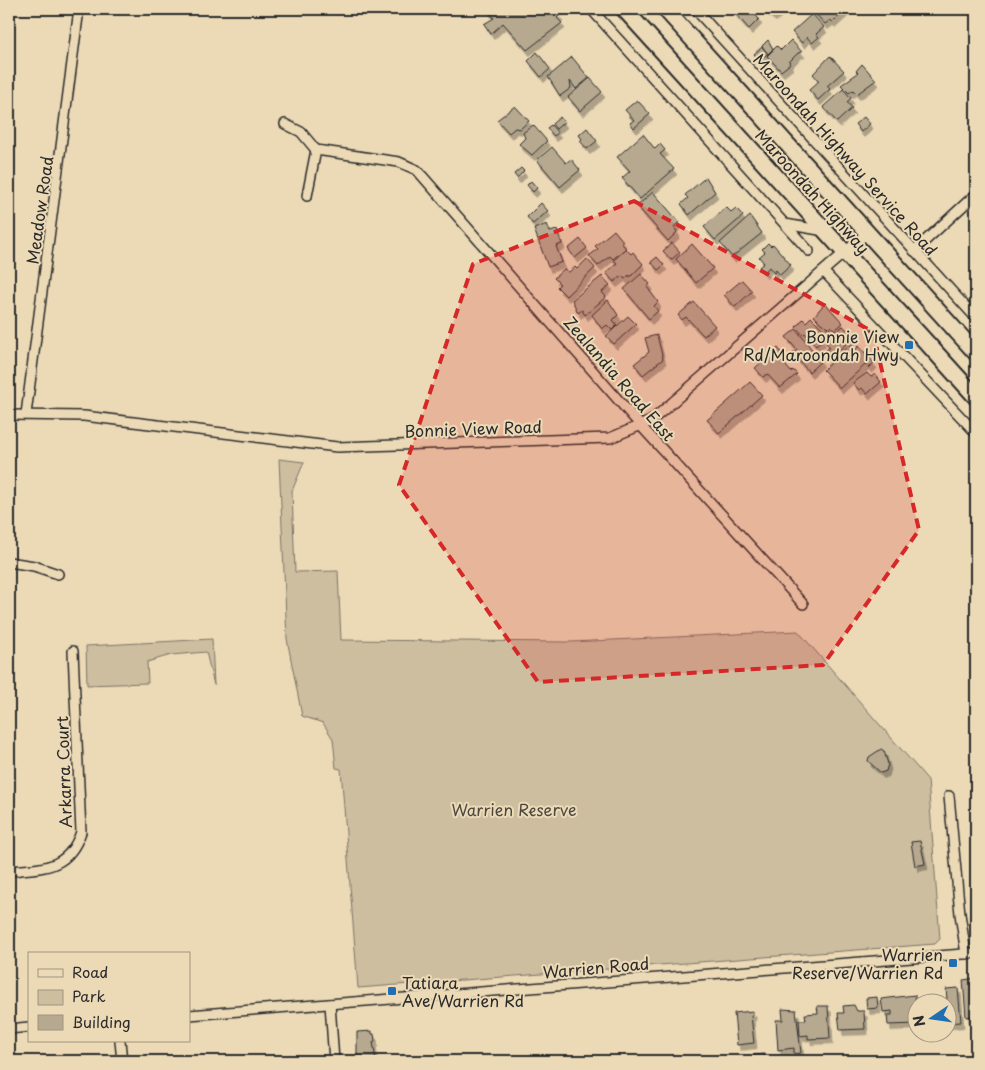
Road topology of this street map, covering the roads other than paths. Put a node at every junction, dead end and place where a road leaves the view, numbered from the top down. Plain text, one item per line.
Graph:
1 (79, 9) edge
2 (591, 9) edge
3 (624, 9) edge
4 (665, 9) edge
5 (688, 9) edge
6 (696, 10) edge
7 (285, 124) dead end
8 (316, 150) junction
9 (976, 194) edge
10 (307, 196) dead end
11 (785, 224) junction
12 (825, 231) junction
13 (866, 233) junction
14 (810, 251) dead end
15 (914, 251) junction
16 (846, 253) junction
17 (824, 272) junction
18 (976, 318) edge
19 (976, 354) edge
20 (976, 397) edge
21 (26, 414) junction
22 (9, 415) edge
23 (641, 426) junction
24 (976, 433) edge
25 (9, 562) edge
26 (58, 574) dead end
27 (803, 604) dead end
28 (72, 651) dead end
29 (949, 796) dead end
30 (9, 871) edge
31 (976, 953) edge
32 (966, 954) junction
33 (330, 1004) junction
34 (190, 1015) edge
35 (28, 1028) edge
36 (9, 1029) edge
37 (120, 1042) edge
38 (122, 1061) edge
39 (334, 1061) edge

1 - 21 street, Meadow Road
2 - 11 street
3 - 12 highway, Maroondah Highway
4 - 13 highway, Maroondah Highway
5 - 6 street
6 - 15 street, Maroondah Highway Service Road
7 - 8 street
8 - 10 street
8 - 23 street, Zealandia Road East
9 - 15 street
11 - 12 street
11 - 14 street
12 - 16 highway, Maroondah Highway
13 - 16 street, Bonnie View Road
13 - 19 highway, Maroondah Highway
15 - 18 street, Maroondah Highway Service Road
16 - 17 street, Bonnie View Road
16 - 20 highway, Maroondah Highway
17 - 23 street, Bonnie View Road
17 - 24 street
21 - 22 street, Bonnie View Road
21 - 23 street, Bonnie View Road
23 - 27 street, Zealandia Road East
25 - 26 street
28 - 30 street, Arkarra Court
29 - 32 street
31 - 32 street, Warrien Road
32 - 33 street, Warrien Road
33 - 34 street, Warrien Road
33 - 39 street
35 - 36 street
37 - 38 street

